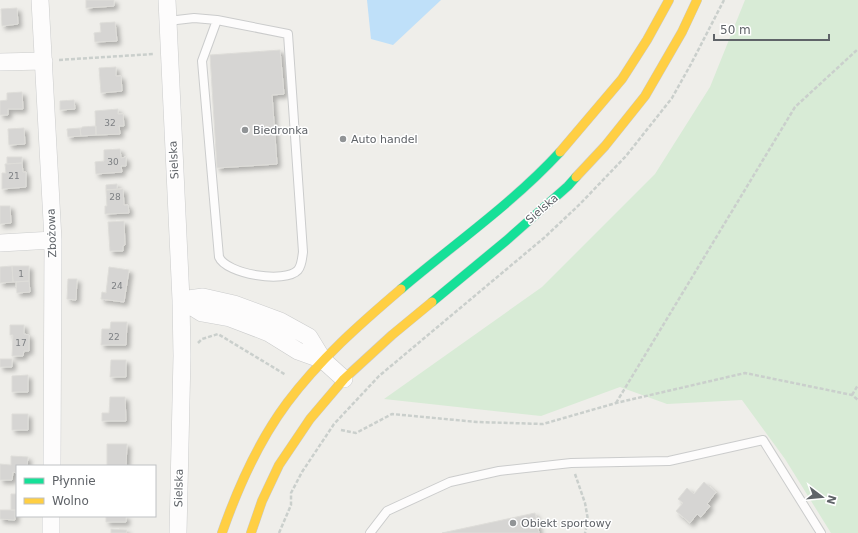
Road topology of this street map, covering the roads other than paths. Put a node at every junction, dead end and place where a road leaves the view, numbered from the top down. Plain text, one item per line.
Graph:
1 (40, 0) edge
2 (167, 0) edge
3 (669, 0) edge
4 (697, 0) edge
5 (217, 20) junction
6 (168, 21) junction
7 (44, 61) junction
8 (0, 62) edge
9 (53, 240) junction
10 (0, 243) edge
11 (181, 300) junction
12 (324, 360) junction
13 (344, 379) junction
14 (52, 465) edge
15 (51, 517) edge
16 (51, 533) edge
17 (178, 533) edge
18 (222, 533) edge
19 (251, 533) edge
20 (370, 533) edge
21 (821, 533) edge

1 - 7 street, Zbożowa
2 - 6 street, Sielska
3 - 12 main road
4 - 13 main road, Sielska
5 - 5 lane
5 - 6 lane
6 - 11 street, Sielska
7 - 8 street
7 - 9 street, Zbożowa
9 - 10 street
9 - 14 street, Zbożowa
11 - 12 street
11 - 17 street, Sielska
12 - 13 street
12 - 18 main road
13 - 19 main road, Sielska
15 - 16 street
20 - 21 lane

